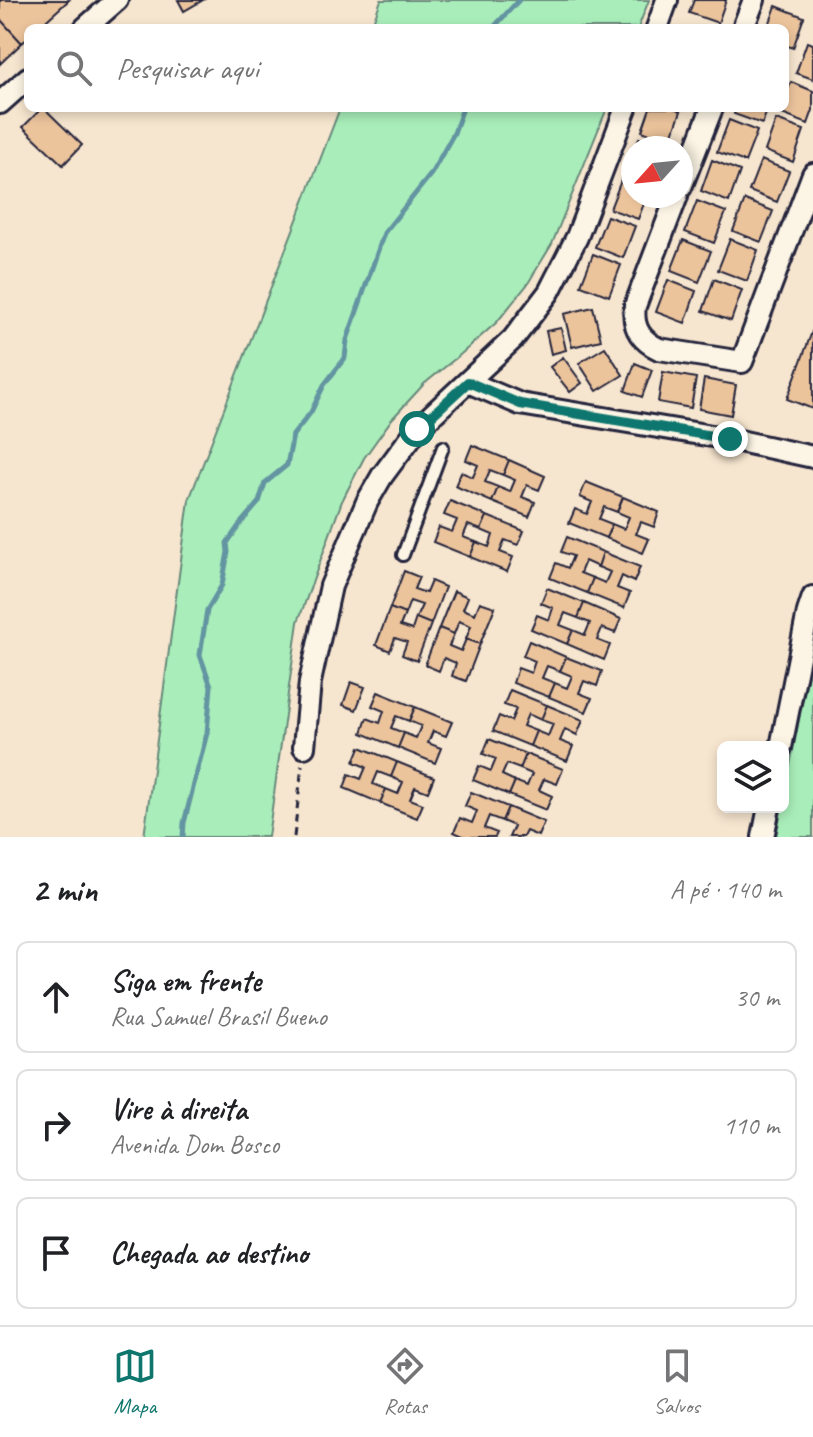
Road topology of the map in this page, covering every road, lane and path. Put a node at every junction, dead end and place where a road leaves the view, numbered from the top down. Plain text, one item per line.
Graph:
1 (117, 0) edge
2 (667, 0) edge
3 (754, 0) edge
4 (90, 24) edge
5 (658, 24) edge
6 (745, 24) edge
7 (24, 82) edge
8 (0, 103) edge
9 (624, 112) edge
10 (710, 112) edge
11 (693, 156) edge
12 (813, 174) edge
13 (672, 208) edge
14 (468, 382) junction
15 (443, 447) dead end
16 (813, 457) edge
17 (403, 555) dead end
18 (813, 597) edge
19 (782, 741) edge
20 (304, 747) joint
21 (768, 813) edge
22 (294, 837) edge
23 (763, 837) edge

1 - 4 street
2 - 5 street
3 - 6 street
7 - 8 street
9 - 14 street
10 - 11 street
12 - 13 street
14 - 16 street
14 - 20 street
15 - 17 lane
18 - 19 street
20 - 22 path
21 - 23 street

